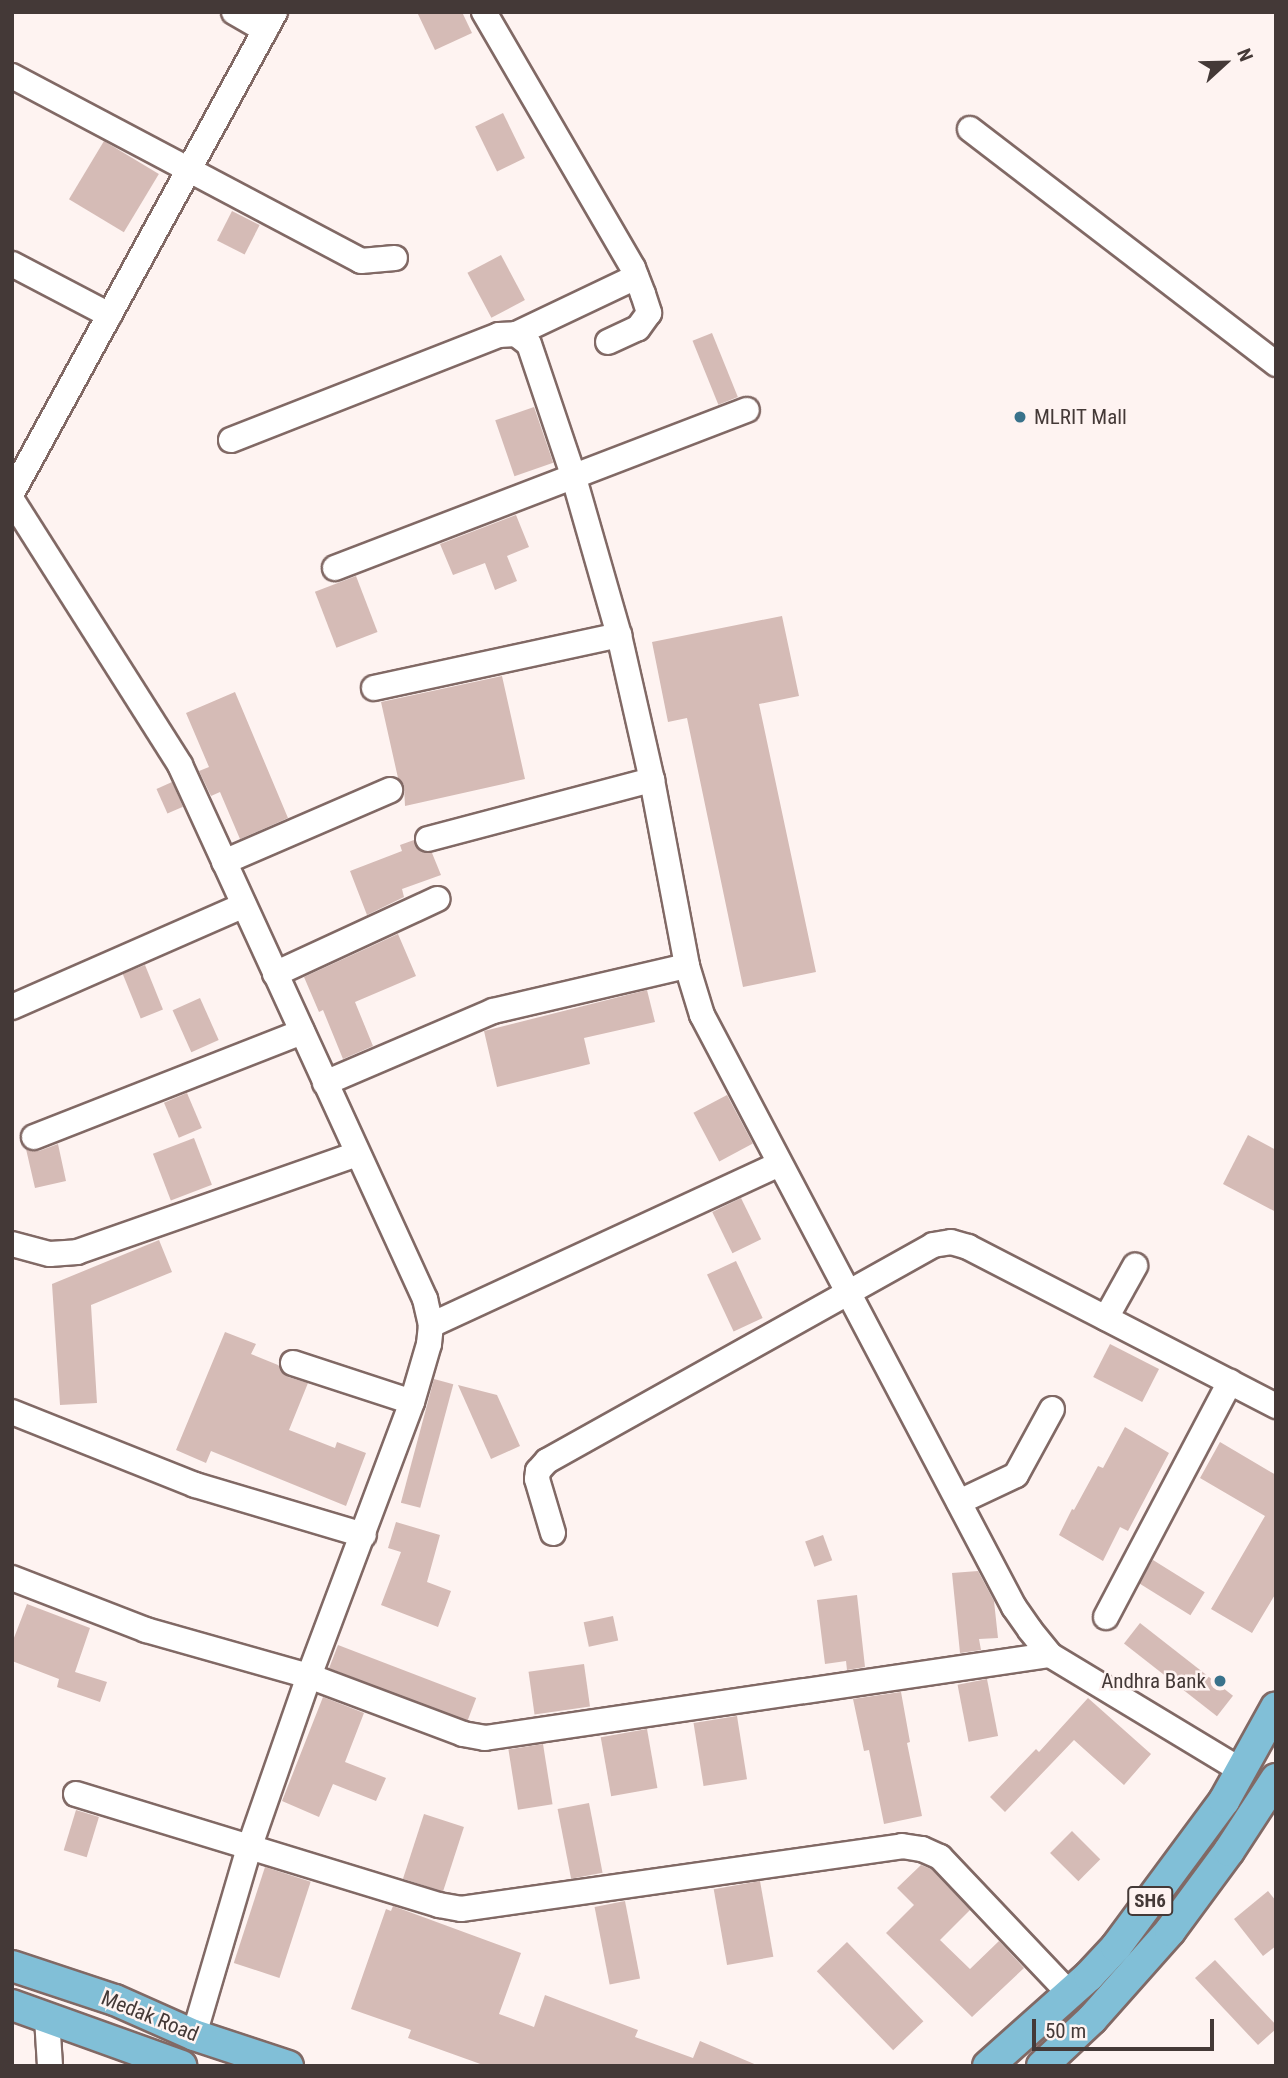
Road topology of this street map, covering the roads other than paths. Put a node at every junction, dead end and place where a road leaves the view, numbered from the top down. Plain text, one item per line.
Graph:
1 (234, 12) edge
2 (484, 12) edge
3 (270, 21) edge
4 (12, 76) edge
5 (970, 129) dead end
6 (188, 171) junction
7 (395, 258) dead end
8 (12, 264) edge
9 (636, 277) junction
10 (109, 315) junction
11 (516, 334) junction
12 (608, 342) dead end
13 (1276, 364) edge
14 (747, 410) dead end
15 (231, 440) dead end
16 (573, 478) junction
17 (12, 493) edge
18 (12, 500) edge
19 (335, 568) dead end
20 (619, 635) junction
21 (374, 688) dead end
22 (652, 780) junction
23 (390, 790) dead end
24 (428, 839) dead end
25 (224, 862) junction
26 (437, 899) dead end
27 (244, 905) junction
28 (687, 966) junction
29 (275, 974) junction
30 (12, 1006) edge
31 (302, 1032) junction
32 (325, 1083) junction
33 (34, 1137) dead end
34 (357, 1154) junction
35 (780, 1164) junction
36 (12, 1244) edge
37 (1135, 1266) dead end
38 (850, 1293) junction
39 (1106, 1318) junction
40 (431, 1325) junction
41 (293, 1363) dead end
42 (1230, 1382) junction
43 (412, 1402) junction
44 (1276, 1406) edge
45 (1052, 1409) dead end
46 (12, 1412) edge
47 (959, 1502) junction
48 (554, 1533) dead end
49 (364, 1535) junction
50 (12, 1578) edge
51 (1105, 1617) dead end
52 (1050, 1656) junction
53 (309, 1676) junction
54 (1276, 1707) edge
55 (1242, 1771) junction
56 (1276, 1779) edge
57 (76, 1794) dead end
58 (249, 1847) junction
59 (12, 1966) edge
60 (1069, 1993) junction
61 (12, 2005) edge
62 (47, 2018) junction
63 (194, 2035) junction
64 (50, 2066) edge
65 (181, 2066) edge
66 (288, 2066) edge
67 (988, 2066) edge
68 (1042, 2066) edge

1 - 3 street
2 - 9 street
3 - 6 street
4 - 6 street
5 - 13 street
6 - 7 street
6 - 10 street
8 - 10 street
9 - 11 street
9 - 12 street
10 - 17 street
11 - 15 street
11 - 16 street
14 - 16 street
16 - 19 street
16 - 20 street
18 - 25 street
20 - 21 street
20 - 22 street
22 - 24 street
22 - 28 street
23 - 25 street
25 - 27 street
26 - 29 street
27 - 29 street
27 - 30 street
28 - 32 street
28 - 35 street
29 - 31 street
31 - 32 street
31 - 33 street
32 - 34 street
34 - 36 street
34 - 40 street
35 - 38 street
35 - 40 street
37 - 39 street
38 - 39 street
38 - 47 street
38 - 48 street
39 - 42 street
40 - 43 street
41 - 43 street
42 - 44 street
42 - 51 street
43 - 49 street
45 - 47 street
46 - 49 street
47 - 52 street
49 - 53 street
50 - 53 street
52 - 53 street
52 - 55 street
53 - 58 street
54 - 55 main road, SH6
55 - 60 main road, SH6
56 - 68 main road, SH6
57 - 58 street
58 - 60 street
58 - 63 street
59 - 63 main road, Medak Road
60 - 67 main road, SH6
61 - 62 main road
62 - 64 street
62 - 65 main road
63 - 66 main road, Medak Road

